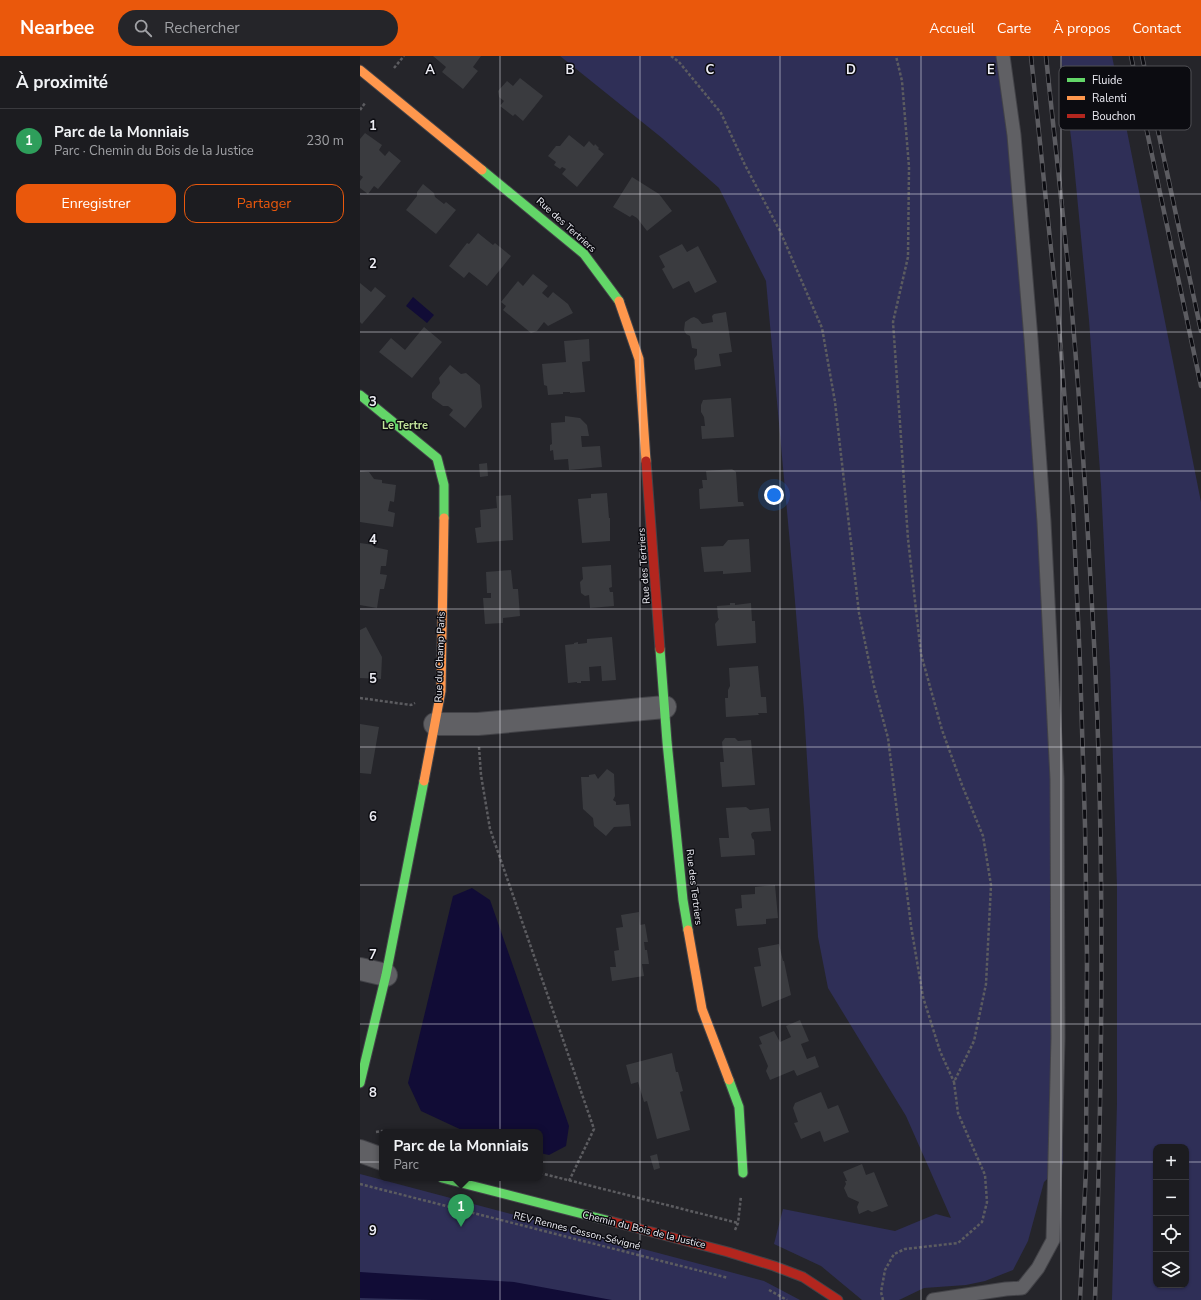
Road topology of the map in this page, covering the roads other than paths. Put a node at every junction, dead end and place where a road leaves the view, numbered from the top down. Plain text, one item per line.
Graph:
1 (1003, 56) edge
2 (360, 70) edge
3 (360, 395) edge
4 (665, 707) junction
5 (435, 724) junction
6 (360, 969) edge
7 (386, 975) junction
8 (360, 1083) edge
9 (360, 1151) edge
10 (379, 1158) edge
11 (743, 1173) road end
12 (454, 1181) edge
13 (838, 1300) edge
14 (933, 1300) edge

1 - 14 lane
2 - 4 street, Rue des Tertriers
3 - 5 street, Rue du Champ Paris
4 - 5 street
4 - 11 street, Rue des Tertriers
5 - 7 street, Rue du Champ Paris
6 - 7 street
7 - 8 street, Rue du Champ Paris
9 - 10 street
12 - 13 street, Chemin du Bois de la Justice

